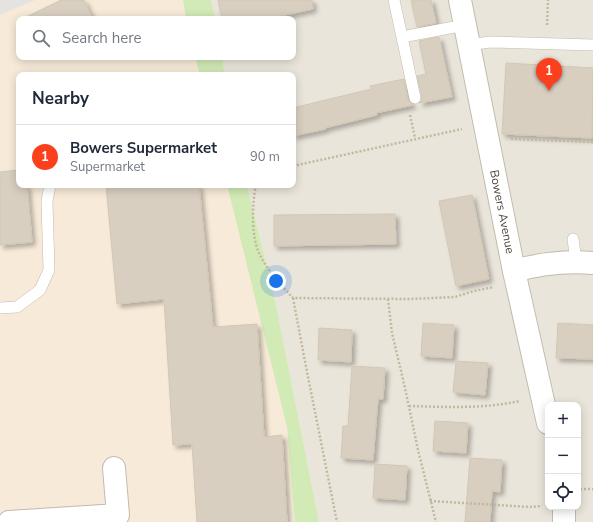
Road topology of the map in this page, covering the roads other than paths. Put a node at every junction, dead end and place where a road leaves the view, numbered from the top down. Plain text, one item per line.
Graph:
1 (394, 0) edge
2 (460, 0) edge
3 (466, 35) junction
4 (402, 37) junction
5 (593, 45) edge
6 (415, 98) dead end
7 (49, 188) edge
8 (573, 238) dead end
9 (585, 262) edge
10 (515, 277) junction
11 (0, 308) edge
12 (545, 410) edge
13 (114, 468) dead end
14 (564, 510) edge
15 (118, 518) edge
16 (9, 522) edge
17 (564, 522) edge

1 - 4 lane
2 - 3 street, Bowers Avenue
3 - 4 lane
3 - 5 lane
3 - 10 street, Bowers Avenue
4 - 6 lane
7 - 11 lane
8 - 9 lane
9 - 10 street
10 - 12 street, Bowers Avenue
13 - 15 street
14 - 17 street
15 - 16 street

